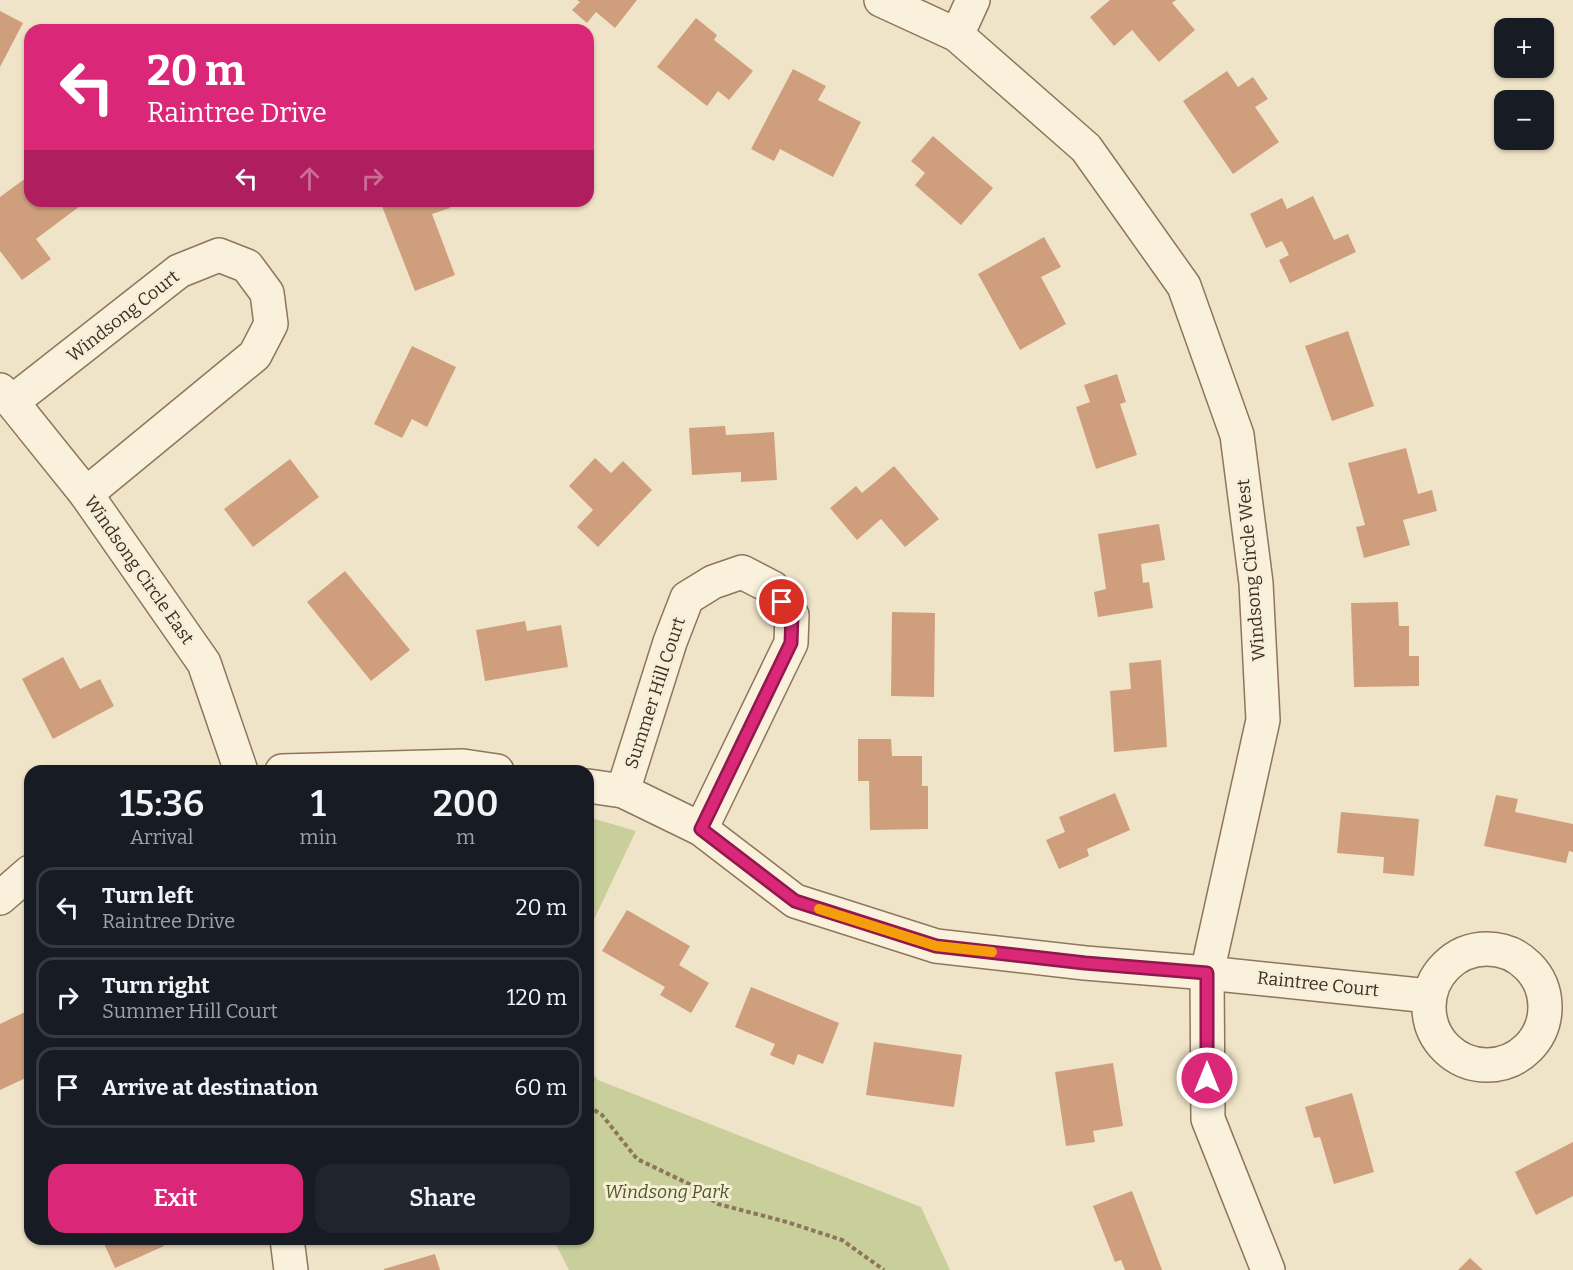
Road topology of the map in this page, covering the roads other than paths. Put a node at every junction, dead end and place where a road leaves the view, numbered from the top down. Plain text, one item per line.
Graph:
1 (881, 0) edge
2 (973, 0) edge
3 (957, 35) junction
4 (6, 396) edge
5 (86, 495) junction
6 (240, 765) edge
7 (594, 787) edge
8 (623, 791) junction
9 (701, 829) junction
10 (24, 877) edge
11 (0, 898) edge
12 (1207, 973) junction
13 (1429, 996) dead end
14 (288, 1245) edge
15 (291, 1270) edge
16 (1268, 1270) edge

1 - 3 street, Windsong Circle West
2 - 3 street
3 - 12 street, Windsong Circle West
4 - 5 street, Windsong Circle East
4 - 5 street, Windsong Court
5 - 6 street, Windsong Circle East
7 - 8 street, Raintree Court
8 - 9 street, Raintree Court
8 - 9 street, Summer Hill Court
9 - 12 street, Raintree Court
10 - 11 street
12 - 13 street, Raintree Court
12 - 16 street, Windsong Circle West
14 - 15 street

